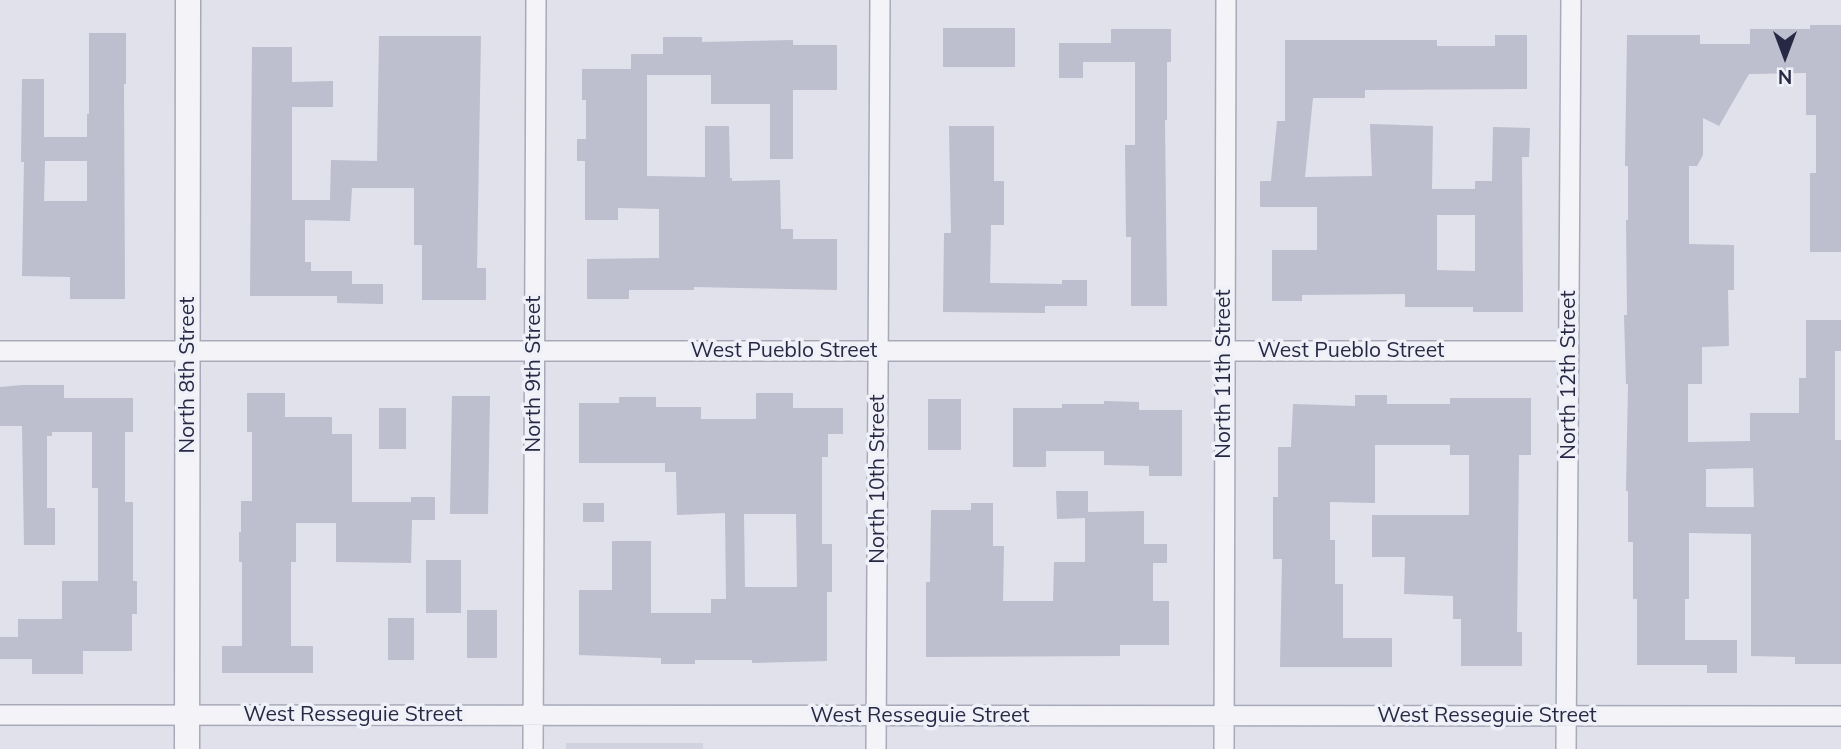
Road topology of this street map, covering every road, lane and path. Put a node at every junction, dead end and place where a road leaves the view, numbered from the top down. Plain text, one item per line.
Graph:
1 (188, 0) edge
2 (536, 0) edge
3 (880, 0) edge
4 (1226, 0) edge
5 (1571, 0) edge
6 (0, 351) edge
7 (188, 351) junction
8 (535, 351) junction
9 (878, 351) junction
10 (1224, 351) junction
11 (1569, 351) junction
12 (0, 715) edge
13 (188, 715) junction
14 (533, 715) junction
15 (877, 716) junction
16 (1224, 716) junction
17 (1567, 716) junction
18 (1841, 716) edge
19 (187, 749) edge
20 (533, 749) edge
21 (876, 749) edge
22 (1224, 749) edge
23 (1566, 749) edge

1 - 7 street, North 8th Street
2 - 8 street, North 9th Street
3 - 9 street, North 10th Street
4 - 10 street, North 11th Street
5 - 11 street, North 12th Street
6 - 7 street, West Pueblo Street
7 - 8 street, West Pueblo Street
7 - 13 street, North 8th Street
8 - 9 street, West Pueblo Street
8 - 14 street, North 9th Street
9 - 10 street, West Pueblo Street
9 - 15 street, North 10th Street
10 - 11 street, West Pueblo Street
10 - 16 street, North 11th Street
11 - 17 street, North 12th Street
12 - 13 street, West Resseguie Street
13 - 14 street, West Resseguie Street
13 - 19 street, North 8th Street
14 - 15 street, West Resseguie Street
14 - 20 street, North 9th Street
15 - 16 street, West Resseguie Street
15 - 21 street, North 10th Street
16 - 17 street, West Resseguie Street
16 - 22 street, North 11th Street
17 - 18 street, West Resseguie Street
17 - 23 street, North 12th Street

